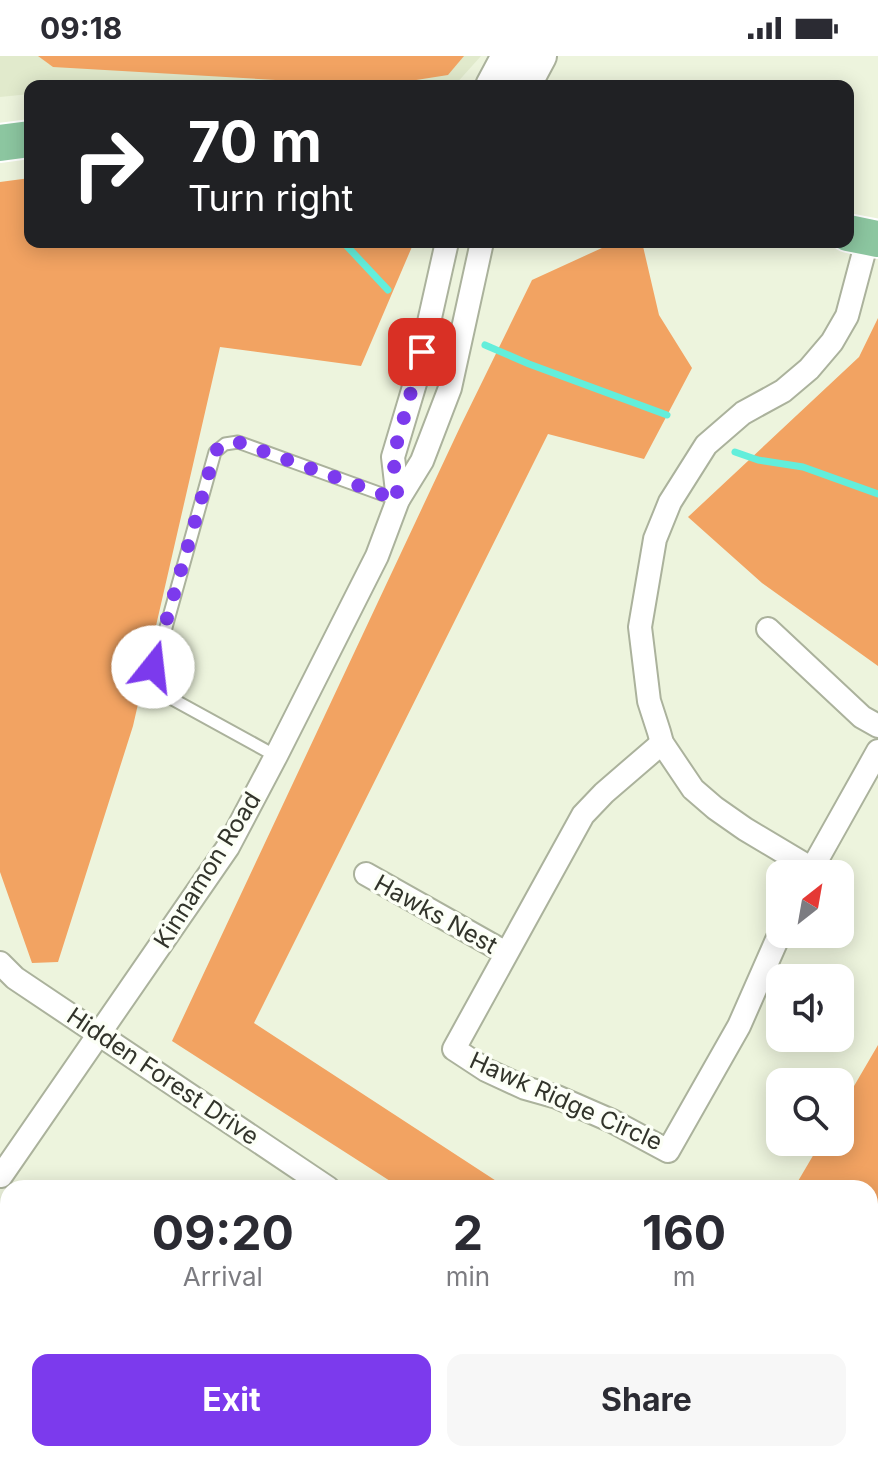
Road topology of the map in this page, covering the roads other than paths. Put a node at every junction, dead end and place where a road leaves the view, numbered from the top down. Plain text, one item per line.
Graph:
1 (508, 56) edge
2 (540, 56) edge
3 (495, 80) edge
4 (527, 80) edge
5 (24, 140) edge
6 (0, 143) edge
7 (865, 236) edge
8 (446, 248) edge
9 (481, 248) edge
10 (416, 380) junction
11 (450, 388) junction
12 (398, 500) junction
13 (768, 629) dead end
14 (878, 726) edge
15 (662, 743) junction
16 (878, 751) edge
17 (276, 756) junction
18 (793, 860) edge
19 (818, 860) edge
20 (366, 874) dead end
21 (773, 948) edge
22 (506, 953) junction
23 (0, 963) edge
24 (100, 1033) junction
25 (7, 1180) edge
26 (316, 1180) edge

1 - 3 main road
2 - 4 main road
5 - 6 main road
7 - 15 street
8 - 10 street, Kinnamon Road
9 - 11 street, Kinnamon Road
10 - 11 street
10 - 12 street, Kinnamon Road
11 - 12 street, Kinnamon Road
12 - 17 street, Kinnamon Road
12 - 17 lane
13 - 14 street
15 - 18 street
15 - 22 street, Hawk Ridge Circle
16 - 19 street
17 - 24 street, Kinnamon Road
20 - 22 street, Hawks Nest
21 - 22 street, Hawk Ridge Circle
23 - 24 street, Hidden Forest Drive
24 - 25 street, Kinnamon Road
24 - 26 street, Hidden Forest Drive

